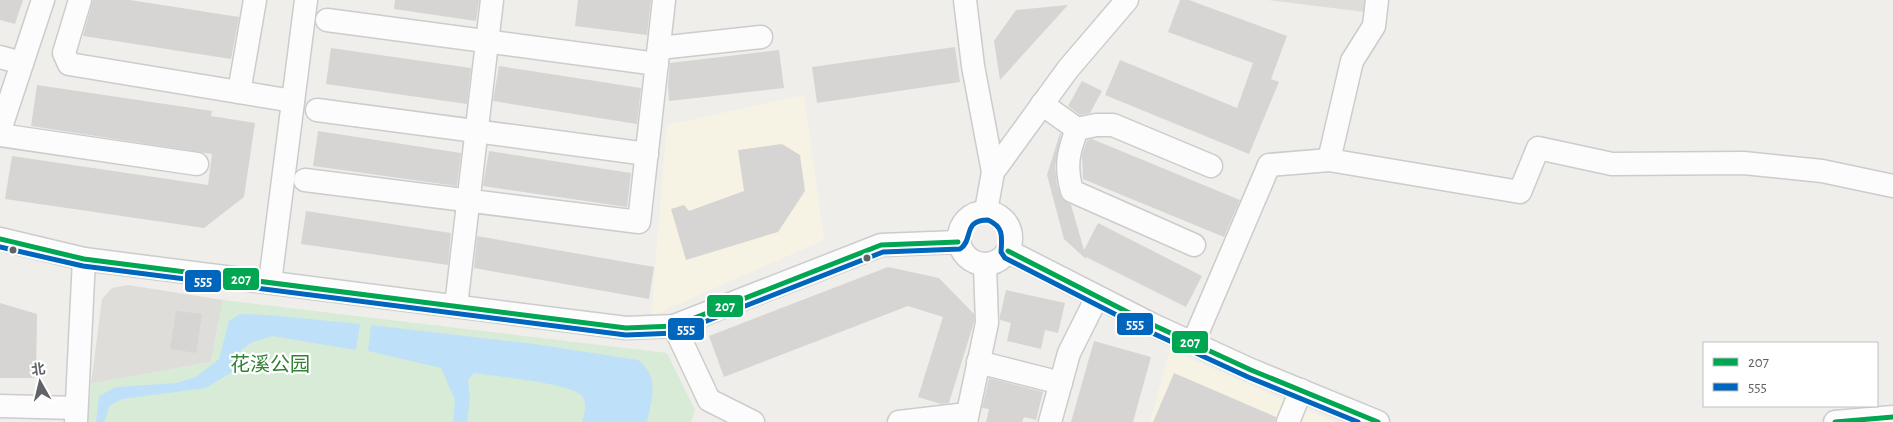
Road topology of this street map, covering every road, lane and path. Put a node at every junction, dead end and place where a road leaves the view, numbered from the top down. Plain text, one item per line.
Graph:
1 (43, 0) edge
2 (80, 0) edge
3 (255, 0) edge
4 (306, 0) edge
5 (492, 0) edge
6 (664, 0) edge
7 (965, 0) edge
8 (1127, 0) edge
9 (1377, 0) edge
10 (327, 20) dead end
11 (761, 37) dead end
12 (487, 41) junction
13 (658, 56) junction
14 (0, 57) edge
15 (22, 63) junction
16 (239, 92) junction
17 (292, 100) junction
18 (1042, 104) junction
19 (317, 110) dead end
20 (1077, 129) junction
21 (0, 130) edge
22 (476, 132) junction
23 (0, 135) edge
24 (647, 154) junction
25 (1329, 160) junction
26 (197, 164) dead end
27 (1211, 166) dead end
28 (993, 172) junction
29 (305, 180) dead end
30 (1893, 186) edge
31 (468, 200) junction
32 (986, 211) junction
33 (0, 239) edge
34 (958, 242) junction
35 (1194, 245) dead end
36 (1008, 251) junction
37 (84, 259) junction
38 (985, 264) junction
39 (270, 282) junction
40 (1097, 297) junction
41 (456, 306) junction
42 (674, 326) junction
43 (1193, 343) junction
44 (978, 362) junction
45 (1061, 383) junction
46 (1301, 390) junction
47 (0, 406) edge
48 (76, 415) edge
49 (967, 418) edge
50 (1893, 418) edge
51 (753, 422) edge
52 (899, 422) edge
53 (1050, 422) edge
54 (1288, 422) edge
55 (1378, 422) edge
56 (1835, 422) edge

1 - 15 street
2 - 16 street
3 - 16 street
4 - 17 street
5 - 12 street
6 - 13 street
7 - 28 street
8 - 18 street
9 - 25 street
10 - 12 street
11 - 13 street
12 - 13 street
12 - 22 street
13 - 24 street
14 - 15 street
15 - 21 street
16 - 17 street
17 - 39 street
18 - 20 street
18 - 28 street
19 - 22 street
20 - 27 street
20 - 35 street
22 - 24 street
22 - 31 street
23 - 26 street
24 - 31 street
25 - 30 street
25 - 43 street
28 - 32 street
29 - 31 street
31 - 41 street
32 - 34 street
32 - 36 street
33 - 37 street
34 - 38 street
34 - 42 street
36 - 38 street
36 - 40 street
37 - 39 street
37 - 48 street
38 - 44 street
39 - 41 street
40 - 43 street
40 - 45 street
41 - 42 street
42 - 51 street
43 - 46 street
44 - 45 street
44 - 49 street
45 - 53 street
46 - 54 street
46 - 55 street
47 - 48 street
49 - 52 street
50 - 56 street

